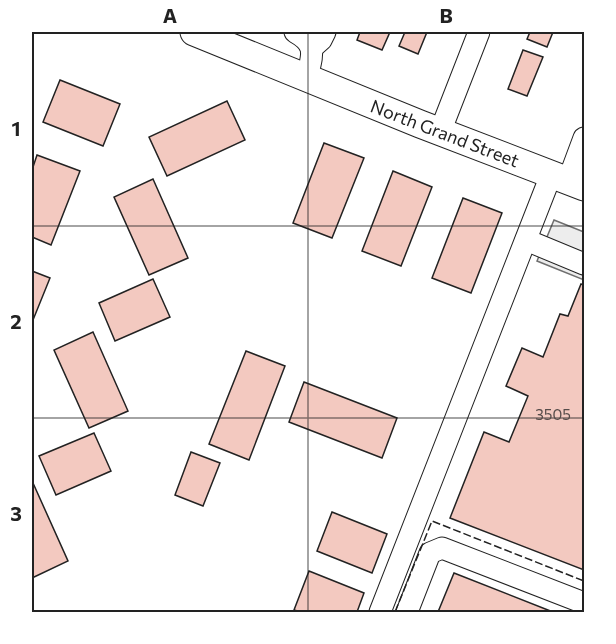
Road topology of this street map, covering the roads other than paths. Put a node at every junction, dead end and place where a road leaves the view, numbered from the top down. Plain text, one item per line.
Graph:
1 (194, 32) edge
2 (295, 32) edge
3 (325, 32) edge
4 (480, 32) edge
5 (312, 48) junction
6 (307, 78) junction
7 (440, 132) junction
8 (585, 138) edge
9 (568, 181) edge
10 (526, 240) junction
11 (585, 264) edge
12 (585, 603) edge
13 (380, 612) edge
14 (407, 612) edge

1 - 6 main road, North Grand Street
2 - 5 street
3 - 5 street
4 - 7 street
5 - 6 street
6 - 7 main road, North Grand Street
7 - 9 main road, North Grand Street
8 - 9 street
9 - 10 street
10 - 11 street
10 - 13 street
12 - 14 street

